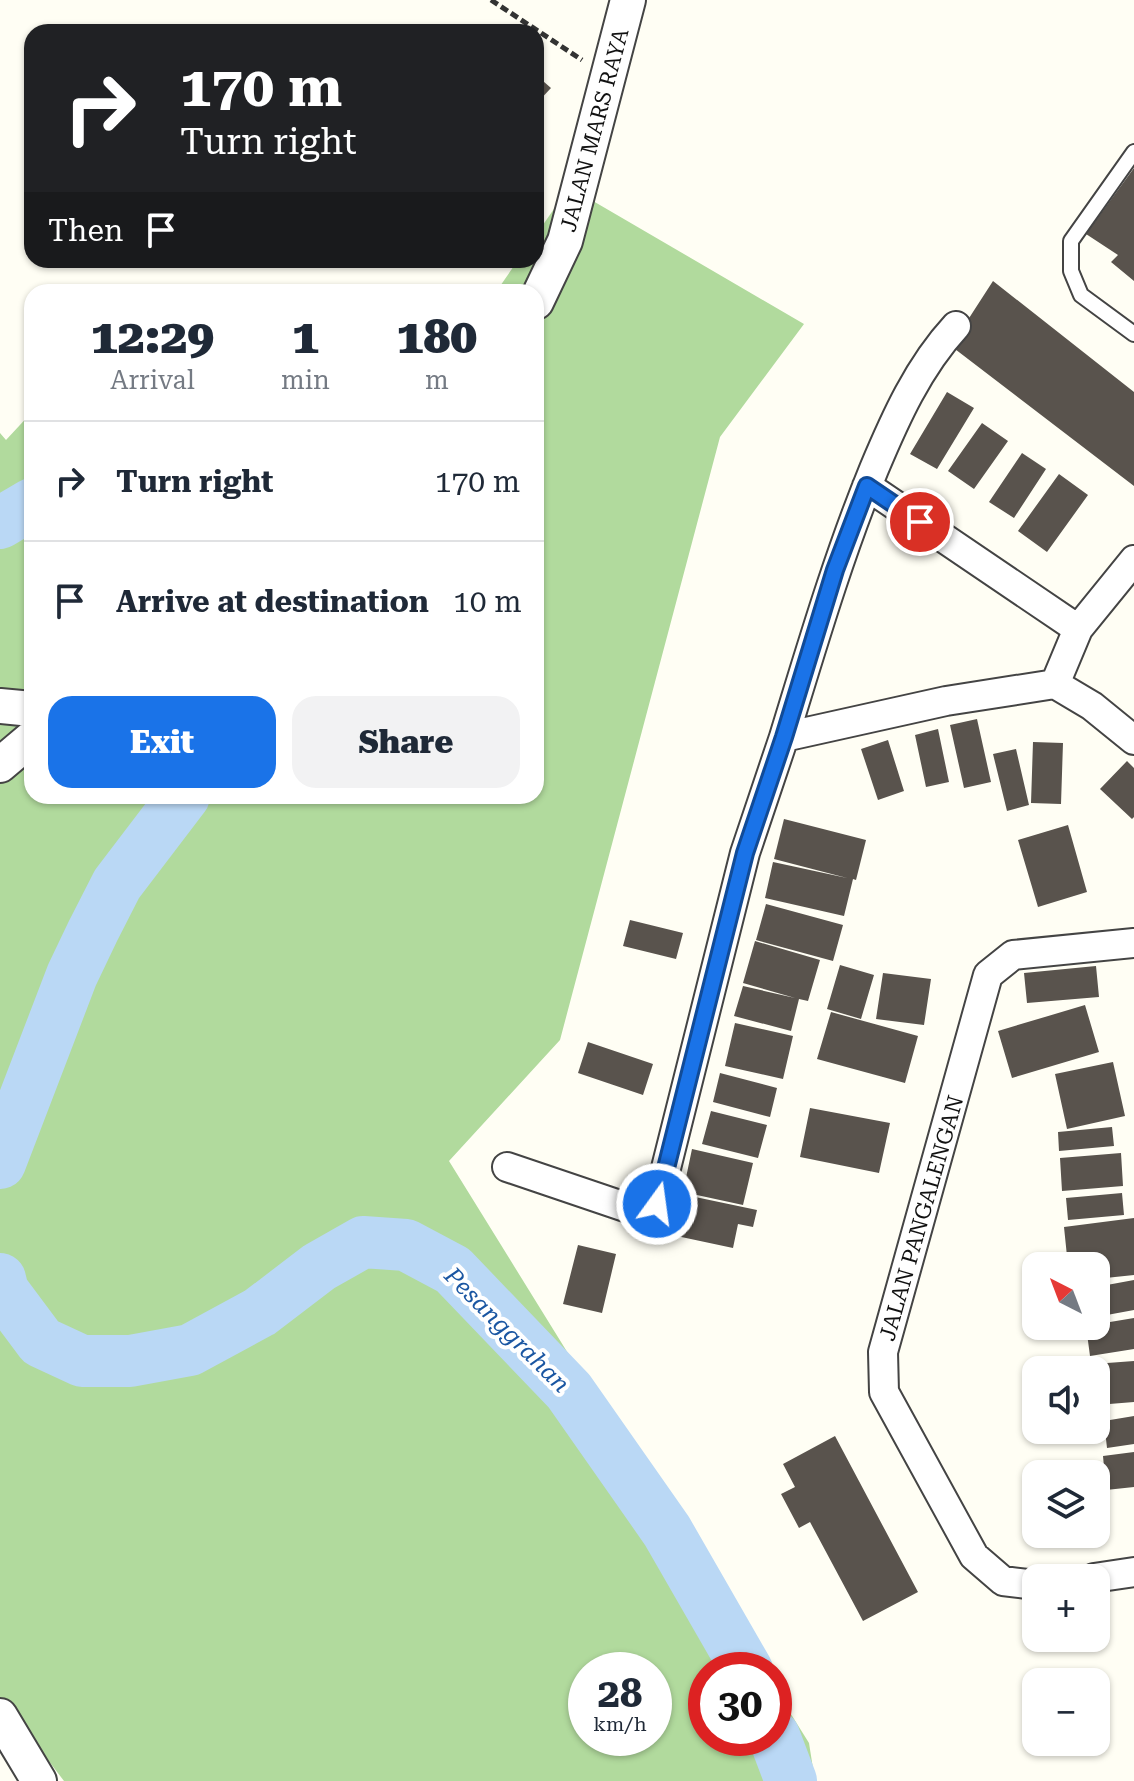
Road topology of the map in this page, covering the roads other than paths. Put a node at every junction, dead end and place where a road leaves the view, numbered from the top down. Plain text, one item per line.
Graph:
1 (628, 0) edge
2 (1134, 152) edge
3 (544, 285) edge
4 (956, 326) dead end
5 (1134, 334) edge
6 (867, 486) junction
7 (1134, 560) edge
8 (1078, 629) junction
9 (1055, 684) junction
10 (0, 706) edge
11 (24, 708) edge
12 (784, 737) junction
13 (1134, 740) edge
14 (24, 745) edge
15 (0, 765) edge
16 (1134, 943) edge
17 (507, 1167) dead end
18 (1134, 1572) edge
19 (1110, 1576) edge
20 (1022, 1583) edge
21 (0, 1716) edge
22 (39, 1781) edge

1 - 3 street, JALAN MARS RAYA
2 - 5 lane
4 - 6 street
6 - 8 street
6 - 12 street
7 - 8 street
8 - 9 street
9 - 12 street
9 - 13 street
10 - 11 street
12 - 17 street
14 - 15 street
16 - 20 street, JALAN PANGALENGAN
18 - 19 street
21 - 22 street

